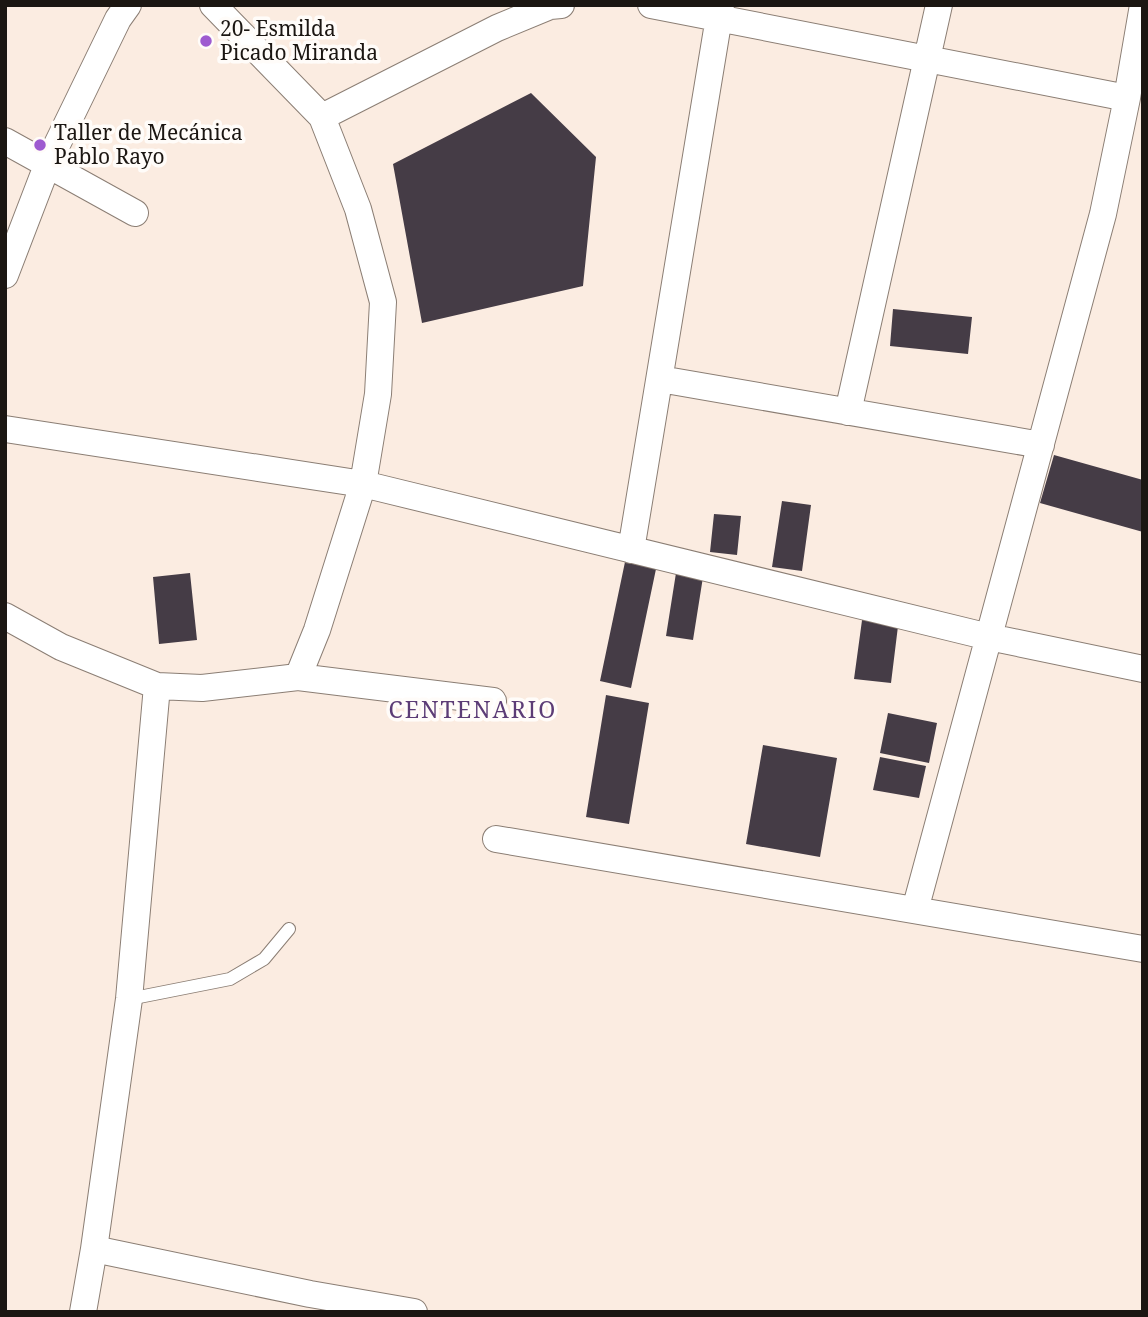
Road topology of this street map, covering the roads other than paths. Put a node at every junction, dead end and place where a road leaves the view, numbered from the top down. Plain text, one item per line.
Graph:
1 (128, 5) edge
2 (213, 5) edge
3 (561, 5) edge
4 (651, 5) edge
5 (939, 5) edge
6 (1143, 5) edge
7 (720, 11) edge
8 (928, 59) junction
9 (1127, 98) junction
10 (322, 117) junction
11 (5, 141) edge
12 (48, 163) junction
13 (135, 213) dead end
14 (5, 275) edge
15 (660, 379) junction
16 (848, 412) junction
17 (5, 429) edge
18 (1041, 445) junction
19 (363, 484) junction
20 (631, 550) junction
21 (5, 616) edge
22 (989, 637) junction
23 (1143, 668) edge
24 (298, 677) junction
25 (157, 686) junction
26 (493, 701) dead end
27 (496, 839) dead end
28 (915, 910) junction
29 (289, 929) dead end
30 (1143, 949) edge
31 (129, 999) junction
32 (94, 1249) junction
33 (309, 1303) edge
34 (83, 1312) edge
35 (414, 1312) edge

1 - 12 street
2 - 10 street
3 - 10 street
4 - 7 street
5 - 8 street
6 - 9 street
7 - 8 street
7 - 15 street
8 - 9 street
8 - 16 street
9 - 18 street
10 - 19 street
11 - 12 street
12 - 13 street
12 - 14 street
15 - 16 street
15 - 20 street
16 - 18 street
17 - 19 street
18 - 22 street
19 - 20 street
19 - 24 street
20 - 22 street
21 - 25 street
22 - 23 street
22 - 28 street
24 - 25 street
24 - 26 street
25 - 31 street
27 - 28 street
28 - 30 street
29 - 31 lane
31 - 32 street
32 - 33 street
32 - 34 street
33 - 35 street

